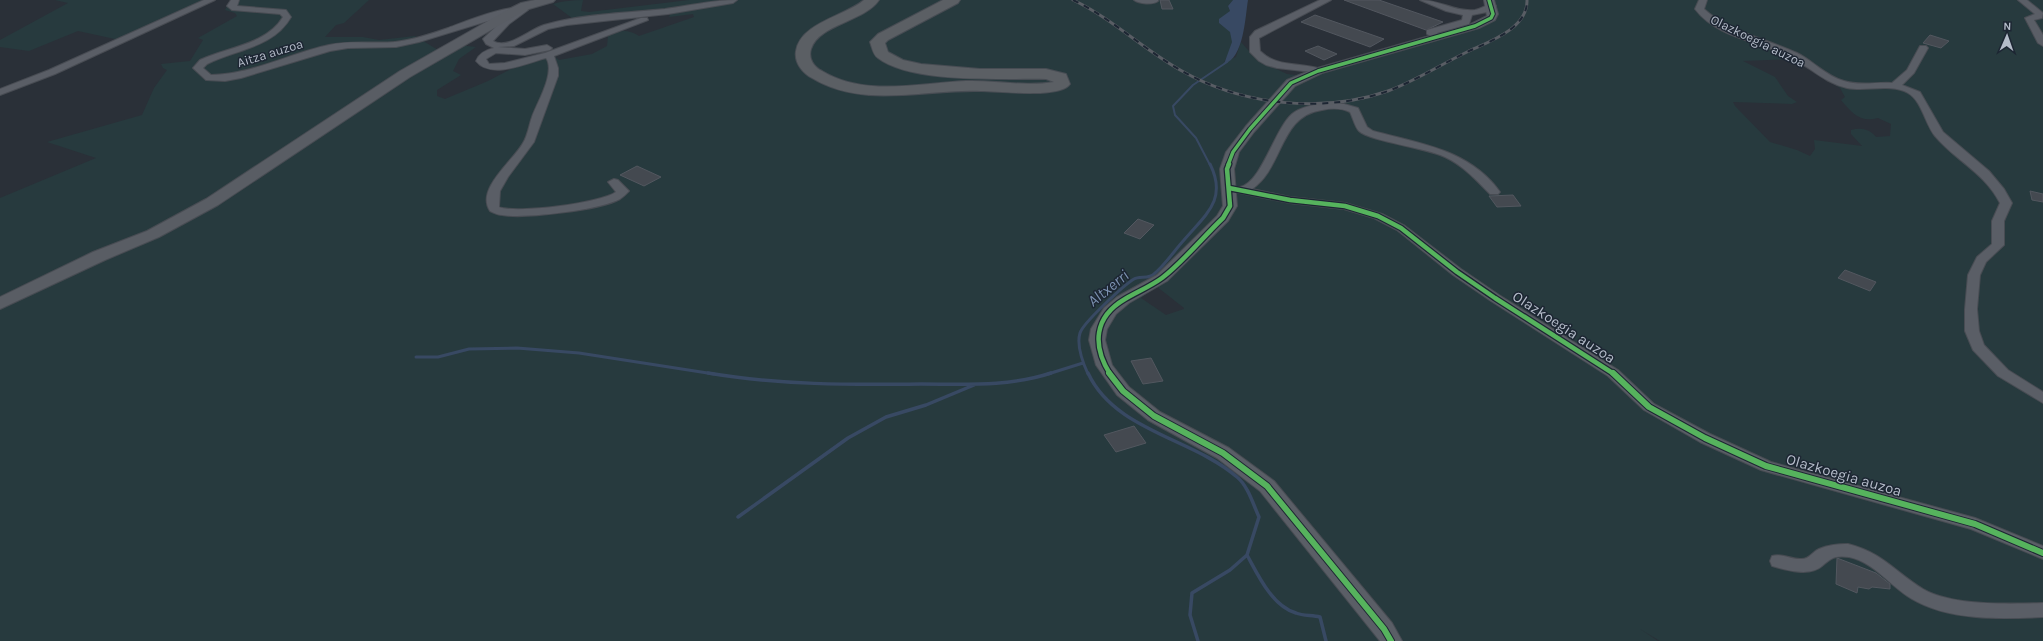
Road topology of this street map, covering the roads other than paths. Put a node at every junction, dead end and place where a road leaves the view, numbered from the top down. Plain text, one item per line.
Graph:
1 (212, 0) edge
2 (235, 0) edge
3 (733, 0) edge
4 (872, 0) edge
5 (953, 0) edge
6 (1138, 0) edge
7 (1327, 0) edge
8 (1424, 0) edge
9 (1702, 0) edge
10 (2022, 0) edge
11 (543, 1) edge
12 (1154, 1) dead end
13 (1491, 3) edge
14 (519, 9) junction
15 (668, 11) junction
16 (1468, 14) junction
17 (1436, 36) junction
18 (2043, 43) edge
19 (494, 48) junction
20 (1923, 48) dead end
21 (548, 51) junction
22 (1318, 71) junction
23 (1290, 74) junction
24 (1896, 85) junction
25 (0, 92) edge
26 (614, 182) dead end
27 (1236, 189) junction
28 (1494, 192) dead end
29 (0, 304) edge
30 (2043, 398) edge
31 (2043, 553) edge
32 (1778, 561) dead end
33 (2043, 610) edge
34 (1391, 641) edge

1 - 25 street
2 - 14 street, Aitza auzoa
3 - 15 street
4 - 5 highway
6 - 12 street
7 - 23 street
8 - 16 street
9 - 24 street, Olazkoegia auzoa
10 - 18 street
11 - 14 main road
11 - 19 street
13 - 16 street
13 - 17 street
14 - 29 main road
15 - 19 street
15 - 21 street
16 - 17 street
17 - 22 street
19 - 21 street
19 - 21 street
20 - 24 street
21 - 26 street
22 - 23 street
22 - 23 street
23 - 27 street
24 - 30 street, Olazkoegia auzoa
27 - 28 street
27 - 31 street, Olazkoegia auzoa
27 - 34 street
32 - 33 street

